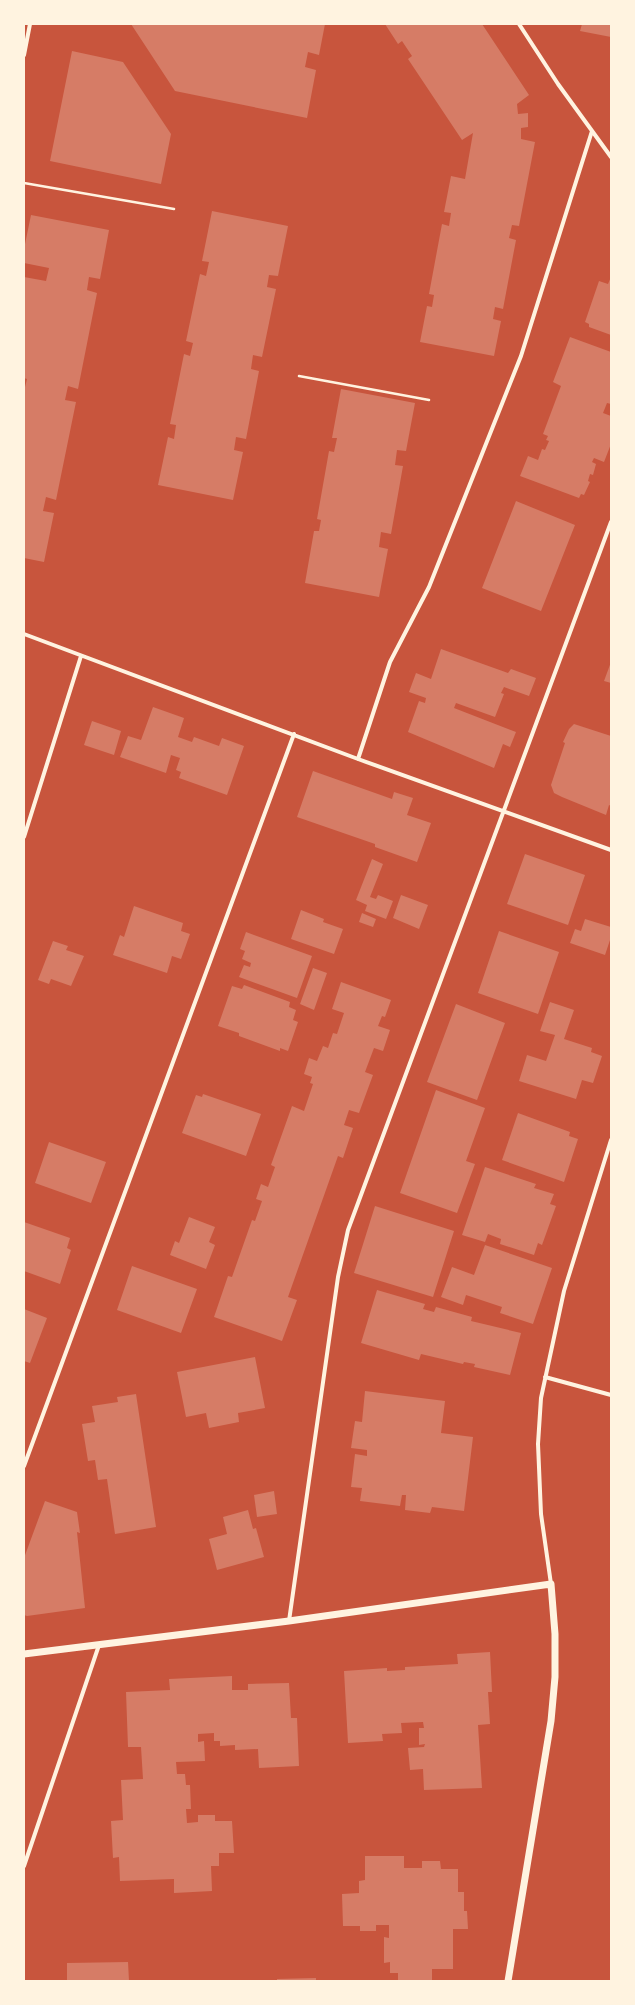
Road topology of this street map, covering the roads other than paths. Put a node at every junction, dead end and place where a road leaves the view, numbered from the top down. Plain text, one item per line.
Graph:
1 (30, 24) edge
2 (519, 24) edge
3 (24, 54) edge
4 (592, 131) junction
5 (611, 157) edge
6 (611, 522) edge
7 (24, 634) edge
8 (81, 656) junction
9 (294, 734) junction
10 (358, 759) junction
11 (504, 812) junction
12 (24, 837) edge
13 (611, 850) edge
14 (611, 1140) edge
15 (545, 1377) junction
16 (611, 1395) edge
17 (24, 1466) edge
18 (550, 1584) junction
19 (290, 1621) junction
20 (100, 1645) junction
21 (24, 1654) edge
22 (24, 1866) edge
23 (508, 1981) edge

1 - 3 street
2 - 4 street
4 - 5 street
4 - 10 street
6 - 11 street
7 - 8 street
8 - 9 street
8 - 12 street
9 - 10 street
9 - 17 street
10 - 11 street
11 - 13 street
11 - 19 street
14 - 15 street
15 - 16 street
15 - 18 street
18 - 19 street
18 - 23 street
19 - 20 street
20 - 21 street
20 - 22 street

